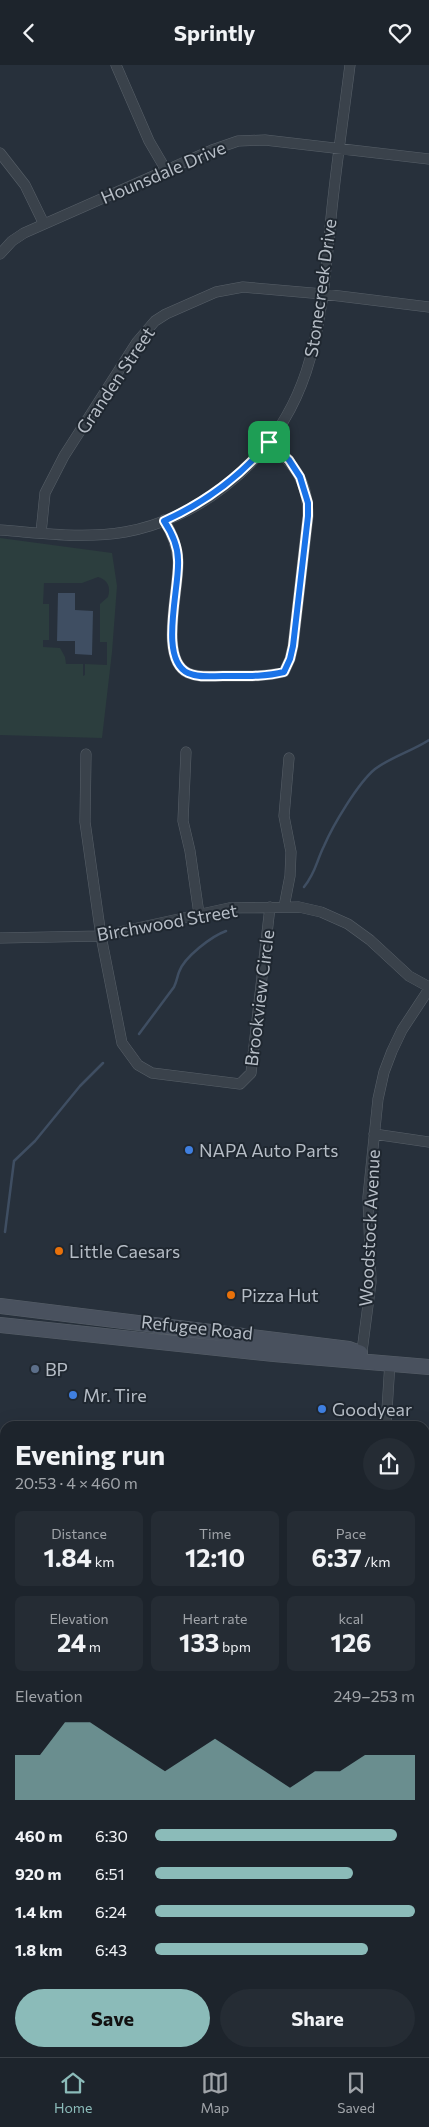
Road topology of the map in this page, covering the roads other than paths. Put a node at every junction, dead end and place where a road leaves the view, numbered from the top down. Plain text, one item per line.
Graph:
1 (116, 65) edge
2 (350, 65) edge
3 (340, 148) junction
4 (0, 153) edge
5 (429, 159) edge
6 (166, 170) junction
7 (44, 224) junction
8 (0, 254) edge
9 (323, 294) junction
10 (429, 307) edge
11 (269, 442) junction
12 (164, 521) junction
13 (0, 530) edge
14 (41, 533) junction
15 (186, 752) dead end
16 (86, 754) dead end
17 (289, 758) dead end
18 (270, 907) junction
19 (284, 907) junction
20 (199, 914) junction
21 (101, 936) junction
22 (0, 938) edge
23 (429, 988) edge
24 (374, 1134) junction
25 (429, 1142) edge
26 (0, 1305) edge
27 (0, 1315) edge
28 (111, 1320) junction
29 (0, 1325) edge
30 (361, 1357) junction
31 (390, 1362) junction
32 (429, 1367) edge
33 (386, 1421) edge

1 - 6 street
2 - 3 street, Stonecreek Drive
3 - 5 street, Hounsdale Drive
3 - 6 street, Hounsdale Drive
3 - 9 street, Stonecreek Drive
4 - 7 street
6 - 7 street, Hounsdale Drive
7 - 8 street, Hounsdale Drive
9 - 10 street, Granden Street
9 - 11 street, Stonecreek Drive
9 - 14 street, Granden Street
11 - 12 street, Stonecreek Drive
11 - 12 street
12 - 14 street, Stonecreek Drive
13 - 14 street, Stonecreek Drive
15 - 20 street
16 - 21 street
17 - 19 street
18 - 19 street, Birchwood Street
18 - 20 street, Birchwood Street
18 - 21 street, Brookview Circle
19 - 23 street, Birchwood Street
20 - 21 street, Birchwood Street
21 - 22 street, Birchwood Street
23 - 24 street, Woodstock Avenue
24 - 25 street
24 - 30 street, Woodstock Avenue
26 - 28 main road, Refugee Road
27 - 28 main road, Refugee Road
28 - 30 main road, Refugee Road
29 - 30 main road, Refugee Road
30 - 31 main road, Refugee Road
31 - 32 main road, Refugee Road
31 - 33 street

